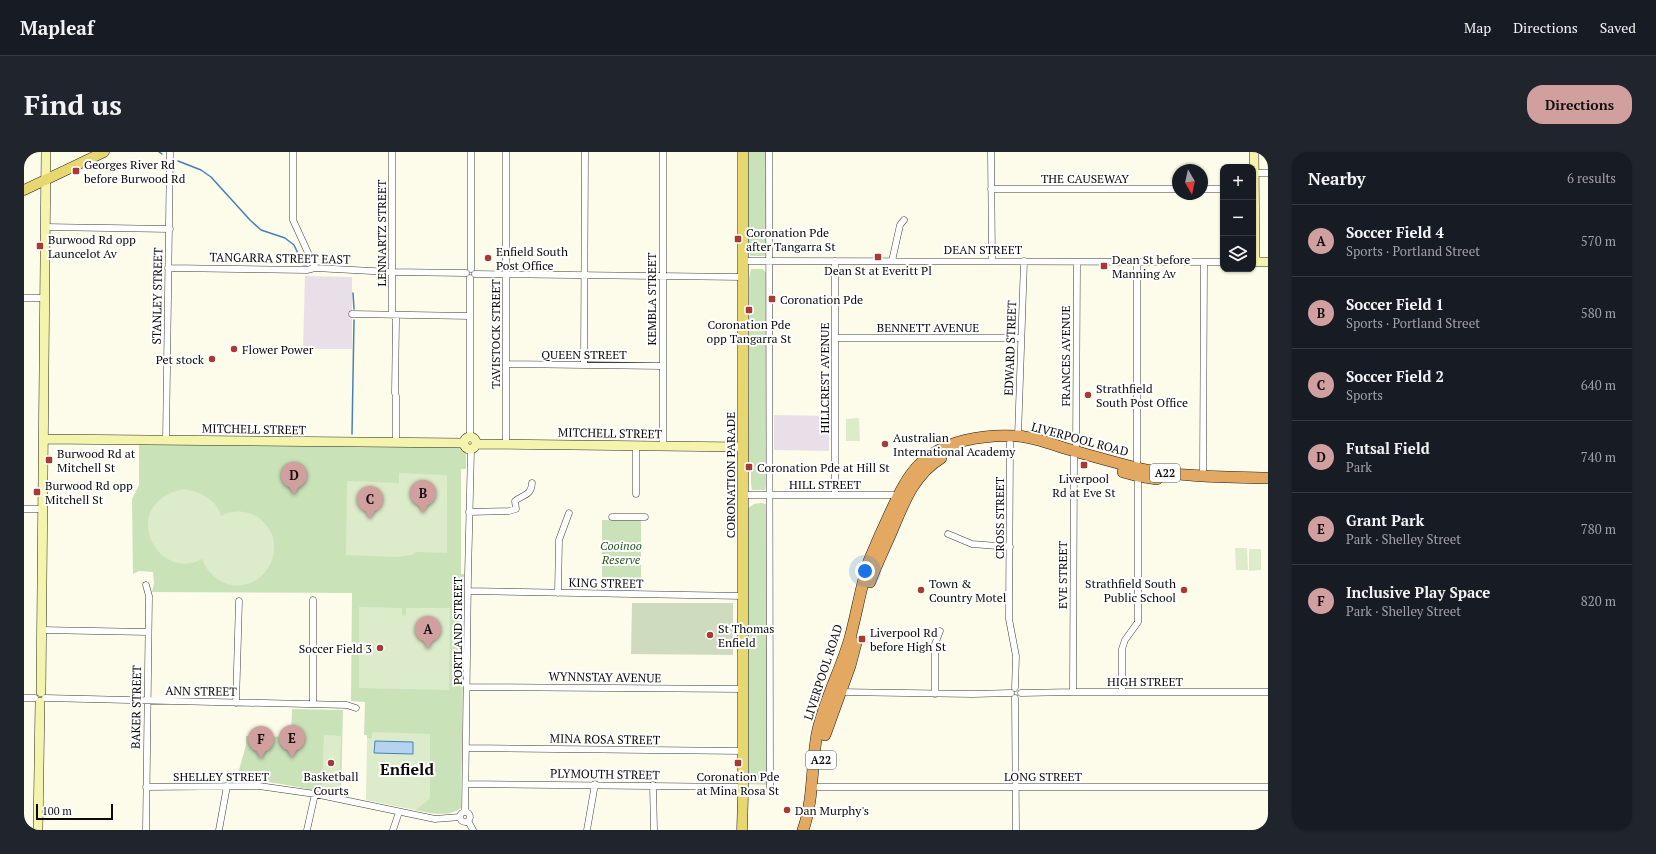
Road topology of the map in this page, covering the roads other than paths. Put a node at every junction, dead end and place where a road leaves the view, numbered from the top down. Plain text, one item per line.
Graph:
1 (46, 152) edge
2 (104, 152) edge
3 (170, 152) edge
4 (293, 152) edge
5 (392, 152) edge
6 (471, 152) edge
7 (506, 152) edge
8 (585, 152) edge
9 (663, 152) edge
10 (743, 152) edge
11 (769, 152) edge
12 (991, 152) edge
13 (1254, 152) edge
14 (1254, 164) edge
15 (1256, 173) edge
16 (1268, 173) edge
17 (46, 180) junction
18 (991, 189) junction
19 (1172, 189) edge
20 (1208, 189) edge
21 (1220, 189) edge
22 (24, 190) edge
23 (1254, 200) edge
24 (904, 220) dead end
25 (45, 227) junction
26 (170, 229) junction
27 (1254, 236) edge
28 (743, 261) junction
29 (769, 261) junction
30 (835, 261) junction
31 (892, 261) junction
32 (992, 261) junction
33 (1024, 261) junction
34 (1077, 262) junction
35 (1137, 262) junction
36 (1204, 262) junction
37 (1220, 262) edge
38 (1256, 262) edge
39 (1268, 262) edge
40 (168, 268) junction
41 (315, 268) junction
42 (391, 272) junction
43 (470, 274) junction
44 (506, 274) junction
45 (585, 275) junction
46 (663, 277) junction
47 (743, 277) junction
48 (24, 298) edge
49 (45, 298) junction
50 (352, 314) dead end
51 (392, 315) junction
52 (470, 316) junction
53 (835, 338) junction
54 (1021, 338) junction
55 (506, 364) junction
56 (584, 364) junction
57 (662, 366) junction
58 (43, 439) junction
59 (166, 440) junction
60 (1014, 440) junction
61 (396, 443) junction
62 (470, 443) junction
63 (506, 443) junction
64 (636, 446) junction
65 (663, 446) junction
66 (743, 447) junction
67 (1075, 454) junction
68 (1138, 472) junction
69 (1203, 475) junction
70 (1268, 478) edge
71 (532, 483) dead end
72 (1268, 484) edge
73 (636, 494) dead end
74 (743, 495) junction
75 (769, 495) junction
76 (835, 495) junction
77 (902, 497) junction
78 (24, 509) edge
79 (43, 509) junction
80 (469, 512) junction
81 (569, 513) dead end
82 (612, 517) dead end
83 (645, 517) dead end
84 (948, 534) dead end
85 (1010, 547) junction
86 (146, 585) dead end
87 (468, 591) junction
88 (558, 593) junction
89 (743, 596) junction
90 (239, 600) dead end
91 (313, 600) dead end
92 (41, 630) junction
93 (940, 631) dead end
94 (148, 632) junction
95 (468, 687) junction
96 (743, 689) junction
97 (836, 691) junction
98 (1013, 691) junction
99 (1073, 692) junction
100 (1122, 692) junction
101 (1268, 692) edge
102 (1021, 693) junction
103 (934, 694) junction
104 (24, 698) edge
105 (40, 698) junction
106 (1015, 698) junction
107 (148, 700) junction
108 (236, 702) junction
109 (313, 704) junction
110 (356, 708) dead end
111 (467, 748) junction
112 (743, 751) junction
113 (466, 784) junction
114 (595, 784) junction
115 (653, 785) junction
116 (227, 786) junction
117 (146, 787) junction
118 (770, 787) dead end
119 (818, 787) junction
120 (1016, 787) junction
121 (1268, 787) edge
122 (743, 792) junction
123 (315, 794) junction
124 (399, 812) junction
125 (466, 812) junction
126 (460, 817) junction
127 (397, 819) junction
128 (468, 822) junction
129 (38, 830) edge
130 (146, 830) edge
131 (219, 830) edge
132 (307, 830) edge
133 (393, 830) edge
134 (398, 830) edge
135 (473, 830) edge
136 (587, 830) edge
137 (654, 830) edge
138 (742, 830) edge
139 (746, 830) edge
140 (803, 830) edge
141 (810, 830) edge
142 (1016, 830) edge

1 - 17 main road
2 - 17 main road
3 - 26 street, STANLEY STREET
4 - 41 street
5 - 42 street, LENNARTZ STREET
6 - 43 street, PORTLAND STREET
7 - 44 street, TAVISTOCK STREET
8 - 45 street
9 - 46 street, KEMBLA STREET
10 - 28 main road, CORONATION PARADE
11 - 29 street
12 - 18 street
13 - 14 main road
15 - 16 street
17 - 22 main road
17 - 25 main road
18 - 19 street, THE CAUSEWAY
18 - 32 street
20 - 21 street
23 - 27 main road
24 - 31 street
25 - 26 street
25 - 49 main road
26 - 40 street, STANLEY STREET
28 - 29 street, DEAN STREET
28 - 47 main road, CORONATION PARADE
29 - 30 street, DEAN STREET
29 - 75 street
30 - 31 street, DEAN STREET
30 - 53 street, HILLCREST AVENUE
31 - 32 street, DEAN STREET
32 - 33 street, DEAN STREET
33 - 34 street, DEAN STREET
33 - 54 street, EDWARD STREET
34 - 35 street, DEAN STREET
34 - 67 street, FRANCES AVENUE
35 - 36 street, DEAN STREET
35 - 68 street
36 - 37 street, DEAN STREET
36 - 69 street
38 - 39 main road
40 - 41 street, TANGARRA STREET EAST
40 - 59 street, STANLEY STREET
41 - 42 street, TANGARRA STREET EAST
42 - 43 street, TANGARRA STREET EAST
42 - 51 street, LENNARTZ STREET
43 - 44 street, TANGARRA STREET EAST
43 - 52 street, PORTLAND STREET
44 - 45 street, TANGARRA STREET EAST
44 - 55 street, TAVISTOCK STREET
45 - 46 street, TANGARRA STREET EAST
45 - 56 street
46 - 47 street, TANGARRA STREET EAST
46 - 57 street, KEMBLA STREET
47 - 66 main road, CORONATION PARADE
48 - 49 street
49 - 58 main road
50 - 51 street
51 - 52 street
51 - 61 street, LENNARTZ STREET
52 - 62 street, PORTLAND STREET
53 - 54 street, BENNETT AVENUE
53 - 76 street, HILLCREST AVENUE
54 - 60 street, EDWARD STREET
55 - 56 street, QUEEN STREET
55 - 63 street, TAVISTOCK STREET
56 - 57 street, QUEEN STREET
57 - 65 street, KEMBLA STREET
58 - 59 main road, MITCHELL STREET
58 - 79 main road
59 - 61 main road, MITCHELL STREET
60 - 67 highway, LIVERPOOL ROAD / A22
60 - 77 highway, LIVERPOOL ROAD / A22
60 - 85 street, CROSS STREET
61 - 62 main road, MITCHELL STREET
62 - 63 main road, MITCHELL STREET
62 - 80 street, PORTLAND STREET
63 - 64 main road, MITCHELL STREET
64 - 65 main road, MITCHELL STREET
64 - 73 street
65 - 66 main road, MITCHELL STREET
66 - 74 main road, CORONATION PARADE
67 - 68 highway, LIVERPOOL ROAD / A22
67 - 99 street, EVE STREET
68 - 69 highway, LIVERPOOL ROAD / A22
68 - 72 highway, LIVERPOOL ROAD / A22
68 - 100 street
69 - 70 highway, LIVERPOOL ROAD / A22
71 - 80 street
74 - 75 street, HILL STREET
74 - 89 main road, CORONATION PARADE
75 - 76 street, HILL STREET
75 - 118 street
76 - 77 street, HILL STREET
77 - 97 highway, LIVERPOOL ROAD / A22
78 - 79 street
79 - 92 main road
80 - 87 street, PORTLAND STREET
81 - 88 street
82 - 83 street
84 - 85 street
85 - 98 street, CROSS STREET
86 - 94 street, BAKER STREET
87 - 88 street, KING STREET
87 - 95 street, PORTLAND STREET
88 - 89 street, KING STREET
89 - 96 main road, CORONATION PARADE
90 - 108 street
91 - 109 street
92 - 94 street
92 - 105 main road
93 - 103 street
94 - 107 street, BAKER STREET
95 - 96 street, WYNNSTAY AVENUE
95 - 111 street, PORTLAND STREET
96 - 112 main road, CORONATION PARADE
97 - 103 street
97 - 119 highway, LIVERPOOL ROAD / A22
97 - 140 highway, LIVERPOOL ROAD / A22
98 - 102 street
98 - 103 street
98 - 106 street
99 - 100 street, HIGH STREET
99 - 102 street, HIGH STREET
100 - 101 street, HIGH STREET
102 - 106 street
104 - 105 street, ANN STREET
105 - 107 street, ANN STREET
105 - 129 main road
106 - 120 street
107 - 108 street, ANN STREET
107 - 117 street, BAKER STREET
108 - 109 street, ANN STREET
109 - 110 street, ANN STREET
111 - 112 street, MINA ROSA STREET
111 - 113 street, PORTLAND STREET
112 - 122 main road, CORONATION PARADE
113 - 114 street, PLYMOUTH STREET
113 - 125 street, PORTLAND STREET
114 - 115 street, PLYMOUTH STREET
114 - 136 street
115 - 122 street, PLYMOUTH STREET
115 - 137 street
116 - 117 street, SHELLEY STREET
116 - 123 street, SHELLEY STREET
116 - 131 street
117 - 130 street, BAKER STREET
119 - 120 street, LONG STREET
119 - 141 highway, LIVERPOOL ROAD / A22
120 - 121 street, LONG STREET
120 - 142 street
122 - 138 main road, CORONATION PARADE
122 - 139 main road, CORONATION PARADE
123 - 124 street, SHELLEY STREET
123 - 132 street
124 - 126 street, SHELLEY STREET
124 - 127 street
125 - 126 street
125 - 128 street
126 - 128 street
127 - 133 street
127 - 134 street
128 - 135 street

